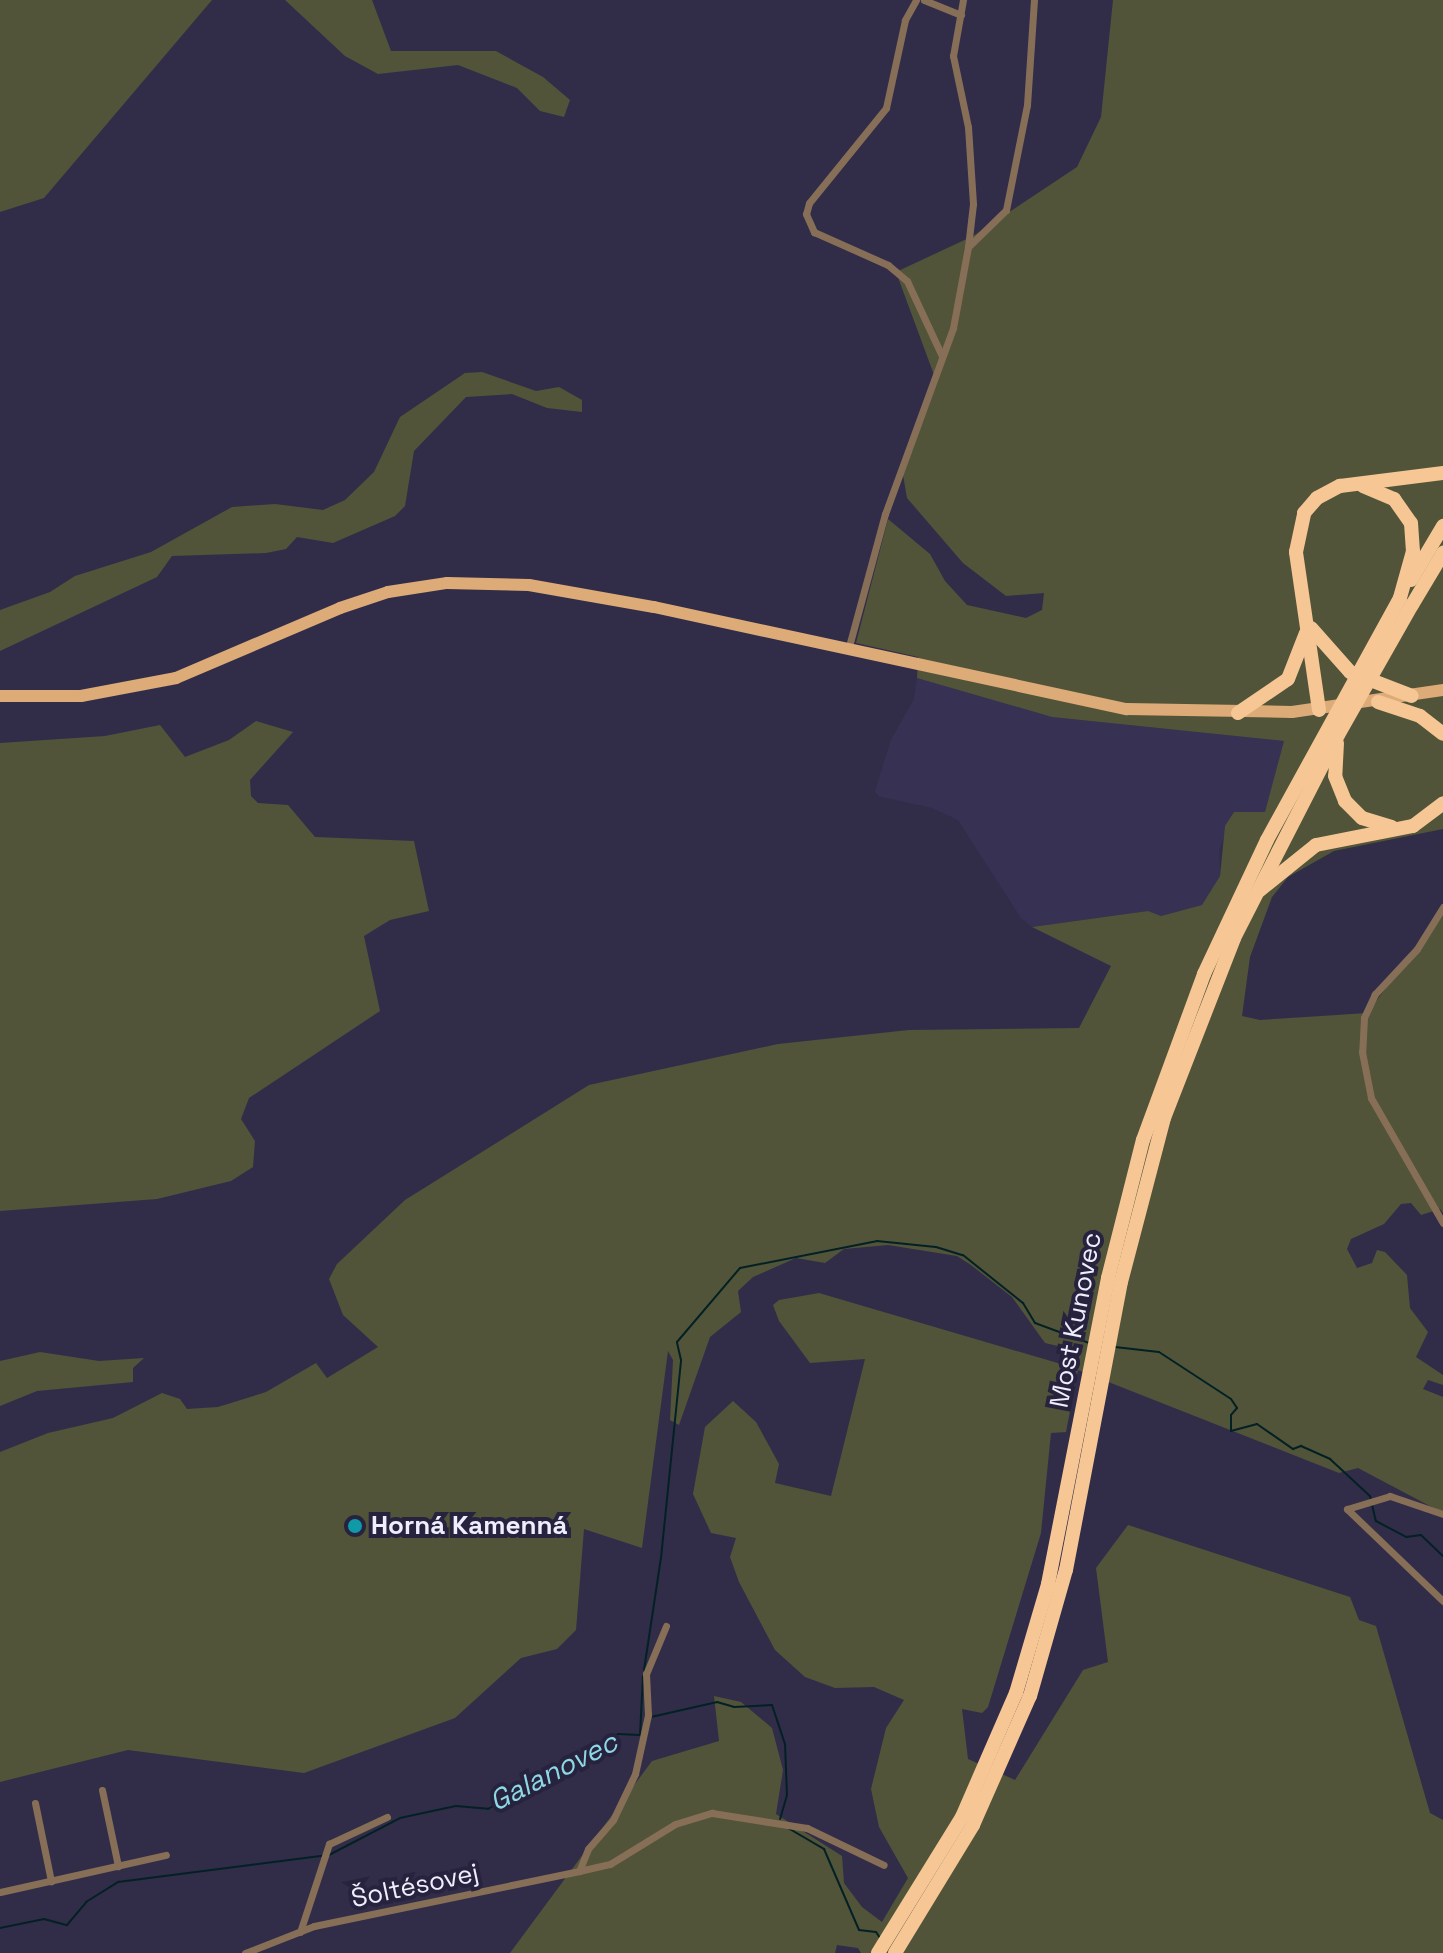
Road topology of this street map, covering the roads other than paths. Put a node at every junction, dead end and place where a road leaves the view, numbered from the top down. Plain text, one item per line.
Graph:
1 (916, 0) edge
2 (924, 0) edge
3 (963, 0) edge
4 (1034, 0) edge
5 (961, 15) junction
6 (968, 247) junction
7 (942, 357) junction
8 (1443, 473) edge
9 (1355, 483) junction
10 (1443, 526) edge
11 (1443, 553) edge
12 (1406, 601) junction
13 (1308, 625) junction
14 (848, 653) junction
15 (1443, 690) edge
16 (0, 696) edge
17 (1412, 696) junction
18 (1378, 702) junction
19 (1319, 710) junction
20 (1238, 713) junction
21 (1443, 734) edge
22 (1338, 735) junction
23 (1443, 803) edge
24 (1399, 829) junction
25 (1273, 843) junction
26 (1254, 896) junction
27 (1443, 907) edge
28 (1134, 1196) junction
29 (1443, 1223) edge
30 (1443, 1514) edge
31 (1443, 1601) edge
32 (666, 1626) dead end
33 (985, 1786) junction
34 (102, 1790) dead end
35 (35, 1803) dead end
36 (387, 1817) dead end
37 (166, 1855) dead end
38 (884, 1865) dead end
39 (118, 1866) junction
40 (579, 1871) junction
41 (51, 1881) junction
42 (0, 1892) edge
43 (300, 1932) junction
44 (258, 1950) edge
45 (245, 1953) edge
46 (878, 1953) edge
47 (895, 1953) edge

1 - 7 street
2 - 5 street
3 - 5 street
4 - 6 street
5 - 6 street
6 - 7 street
7 - 14 street
8 - 9 highway
9 - 12 highway
9 - 13 highway
10 - 12 highway
11 - 12 highway
12 - 22 highway, bridge
12 - 25 highway, bridge
13 - 17 highway
13 - 19 highway
13 - 20 highway
14 - 16 main road
14 - 20 main road
15 - 17 main road
17 - 18 main road
18 - 19 main road
18 - 21 highway
19 - 20 main road
22 - 24 highway
22 - 25 highway
23 - 24 highway
24 - 26 highway
25 - 26 highway
25 - 28 highway
26 - 28 highway
27 - 29 street
28 - 33 highway, Most Kunovec
30 - 31 street
32 - 40 street
33 - 46 highway
33 - 47 highway
34 - 39 street
35 - 41 street
36 - 43 street
37 - 39 street
38 - 40 street
39 - 41 street
40 - 43 street, Šoltésovej
41 - 42 street
43 - 44 street, Šoltésovej
44 - 45 street, Šoltésovej

